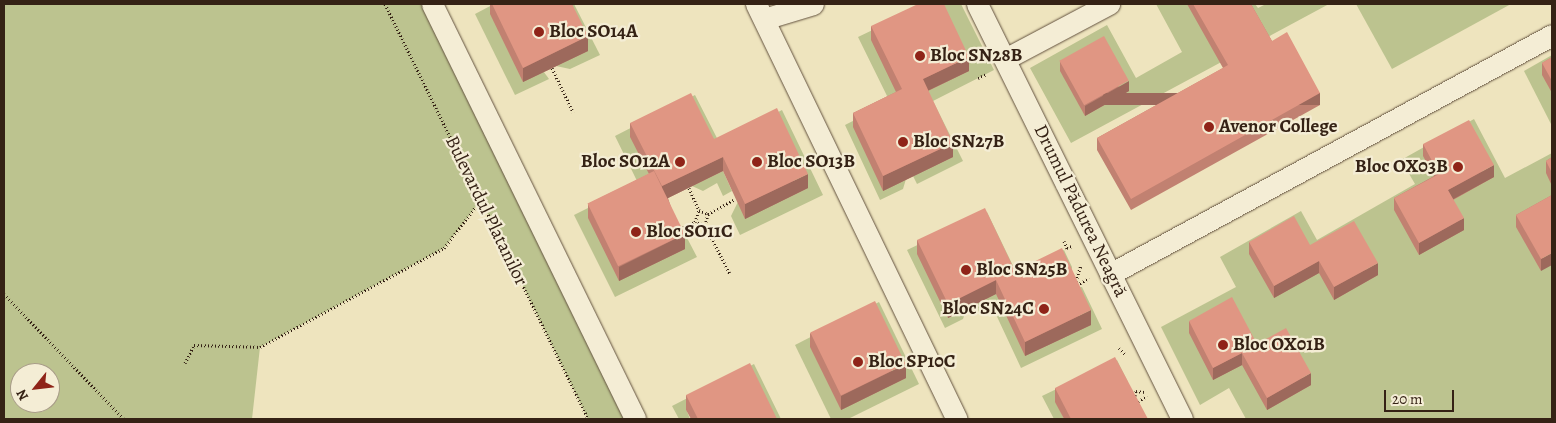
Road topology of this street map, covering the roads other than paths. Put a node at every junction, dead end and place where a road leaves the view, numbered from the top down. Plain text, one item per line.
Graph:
1 (432, 4) edge
2 (813, 4) edge
3 (978, 4) edge
4 (1108, 4) edge
5 (760, 12) edge
6 (1552, 35) edge
7 (1005, 59) junction
8 (1103, 275) junction
9 (635, 419) edge
10 (958, 419) edge
11 (1182, 419) edge

1 - 9 street
2 - 5 street
3 - 7 street, Drumul Pădurea Neagră
4 - 7 street
5 - 10 street
6 - 8 street
7 - 8 street, Drumul Pădurea Neagră
8 - 11 street, Drumul Pădurea Neagră

